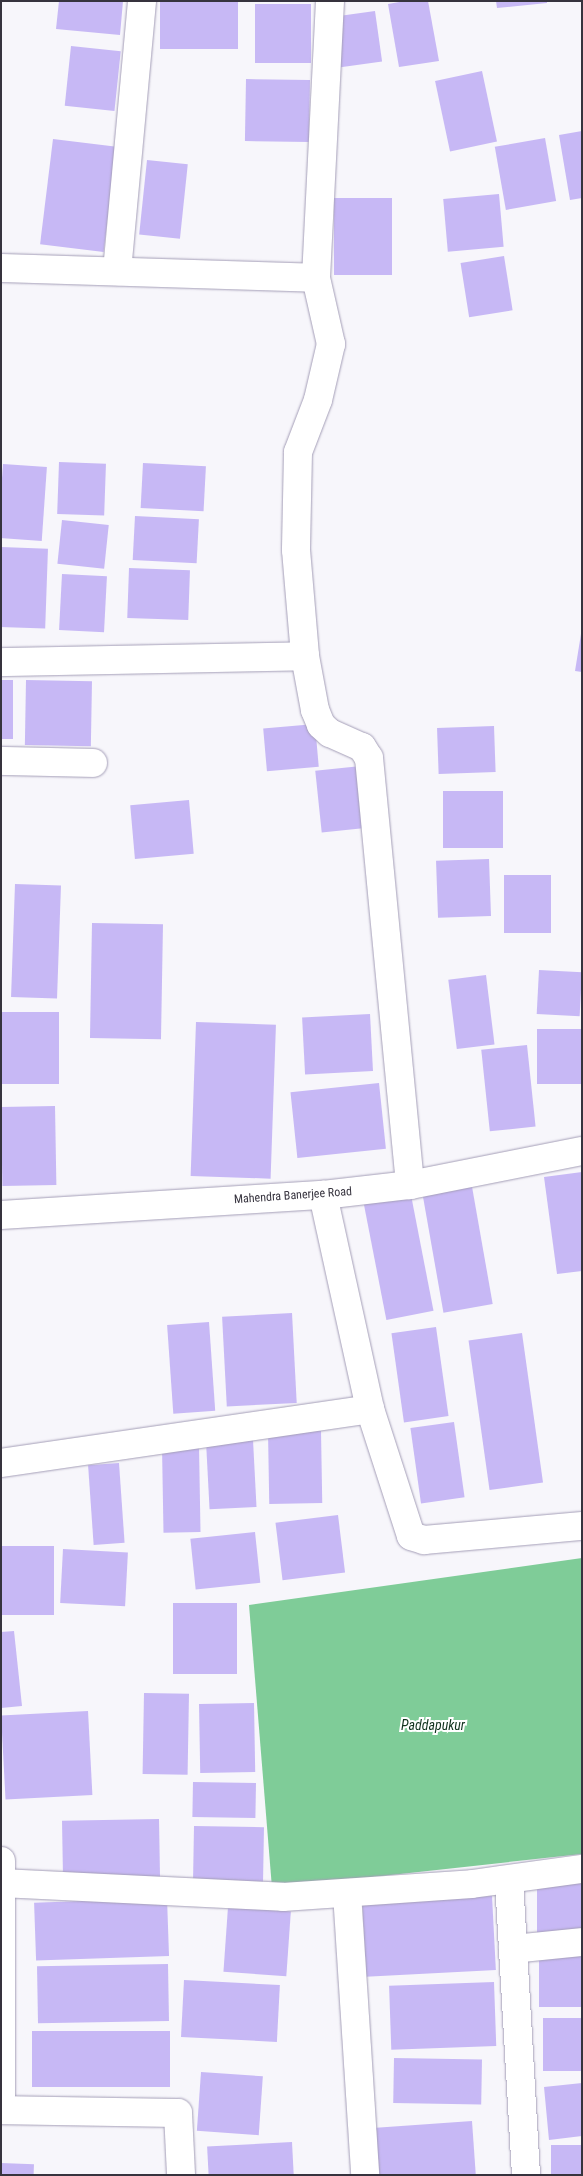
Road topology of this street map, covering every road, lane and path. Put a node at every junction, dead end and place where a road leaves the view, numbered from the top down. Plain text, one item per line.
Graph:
1 (142, 1) edge
2 (330, 1) edge
3 (1, 268) edge
4 (117, 271) junction
5 (316, 278) junction
6 (305, 656) junction
7 (1, 662) edge
8 (1, 761) edge
9 (93, 763) dead end
10 (582, 1151) edge
11 (410, 1185) junction
12 (323, 1195) junction
13 (1, 1215) edge
14 (370, 1409) junction
15 (1, 1464) edge
16 (582, 1526) edge
17 (1, 1861) edge
18 (582, 1869) edge
19 (509, 1880) junction
20 (2, 1883) edge
21 (347, 1893) junction
22 (582, 1942) edge
23 (513, 1949) junction
24 (1, 2096) edge
25 (1, 2110) edge
26 (181, 2175) edge
27 (365, 2175) edge
28 (526, 2175) edge

1 - 4 street
2 - 5 street
3 - 4 street
4 - 5 street
5 - 6 street
6 - 7 street
6 - 11 street
8 - 9 street
10 - 11 street, Mahendra Banerjee Road
11 - 12 street, Mahendra Banerjee Road
12 - 13 street, Mahendra Banerjee Road
12 - 14 street
14 - 15 street
14 - 16 street
17 - 20 street
18 - 19 street
19 - 21 street
19 - 23 street
20 - 21 street
20 - 24 street
21 - 27 street
22 - 23 street
23 - 28 street
25 - 26 street

